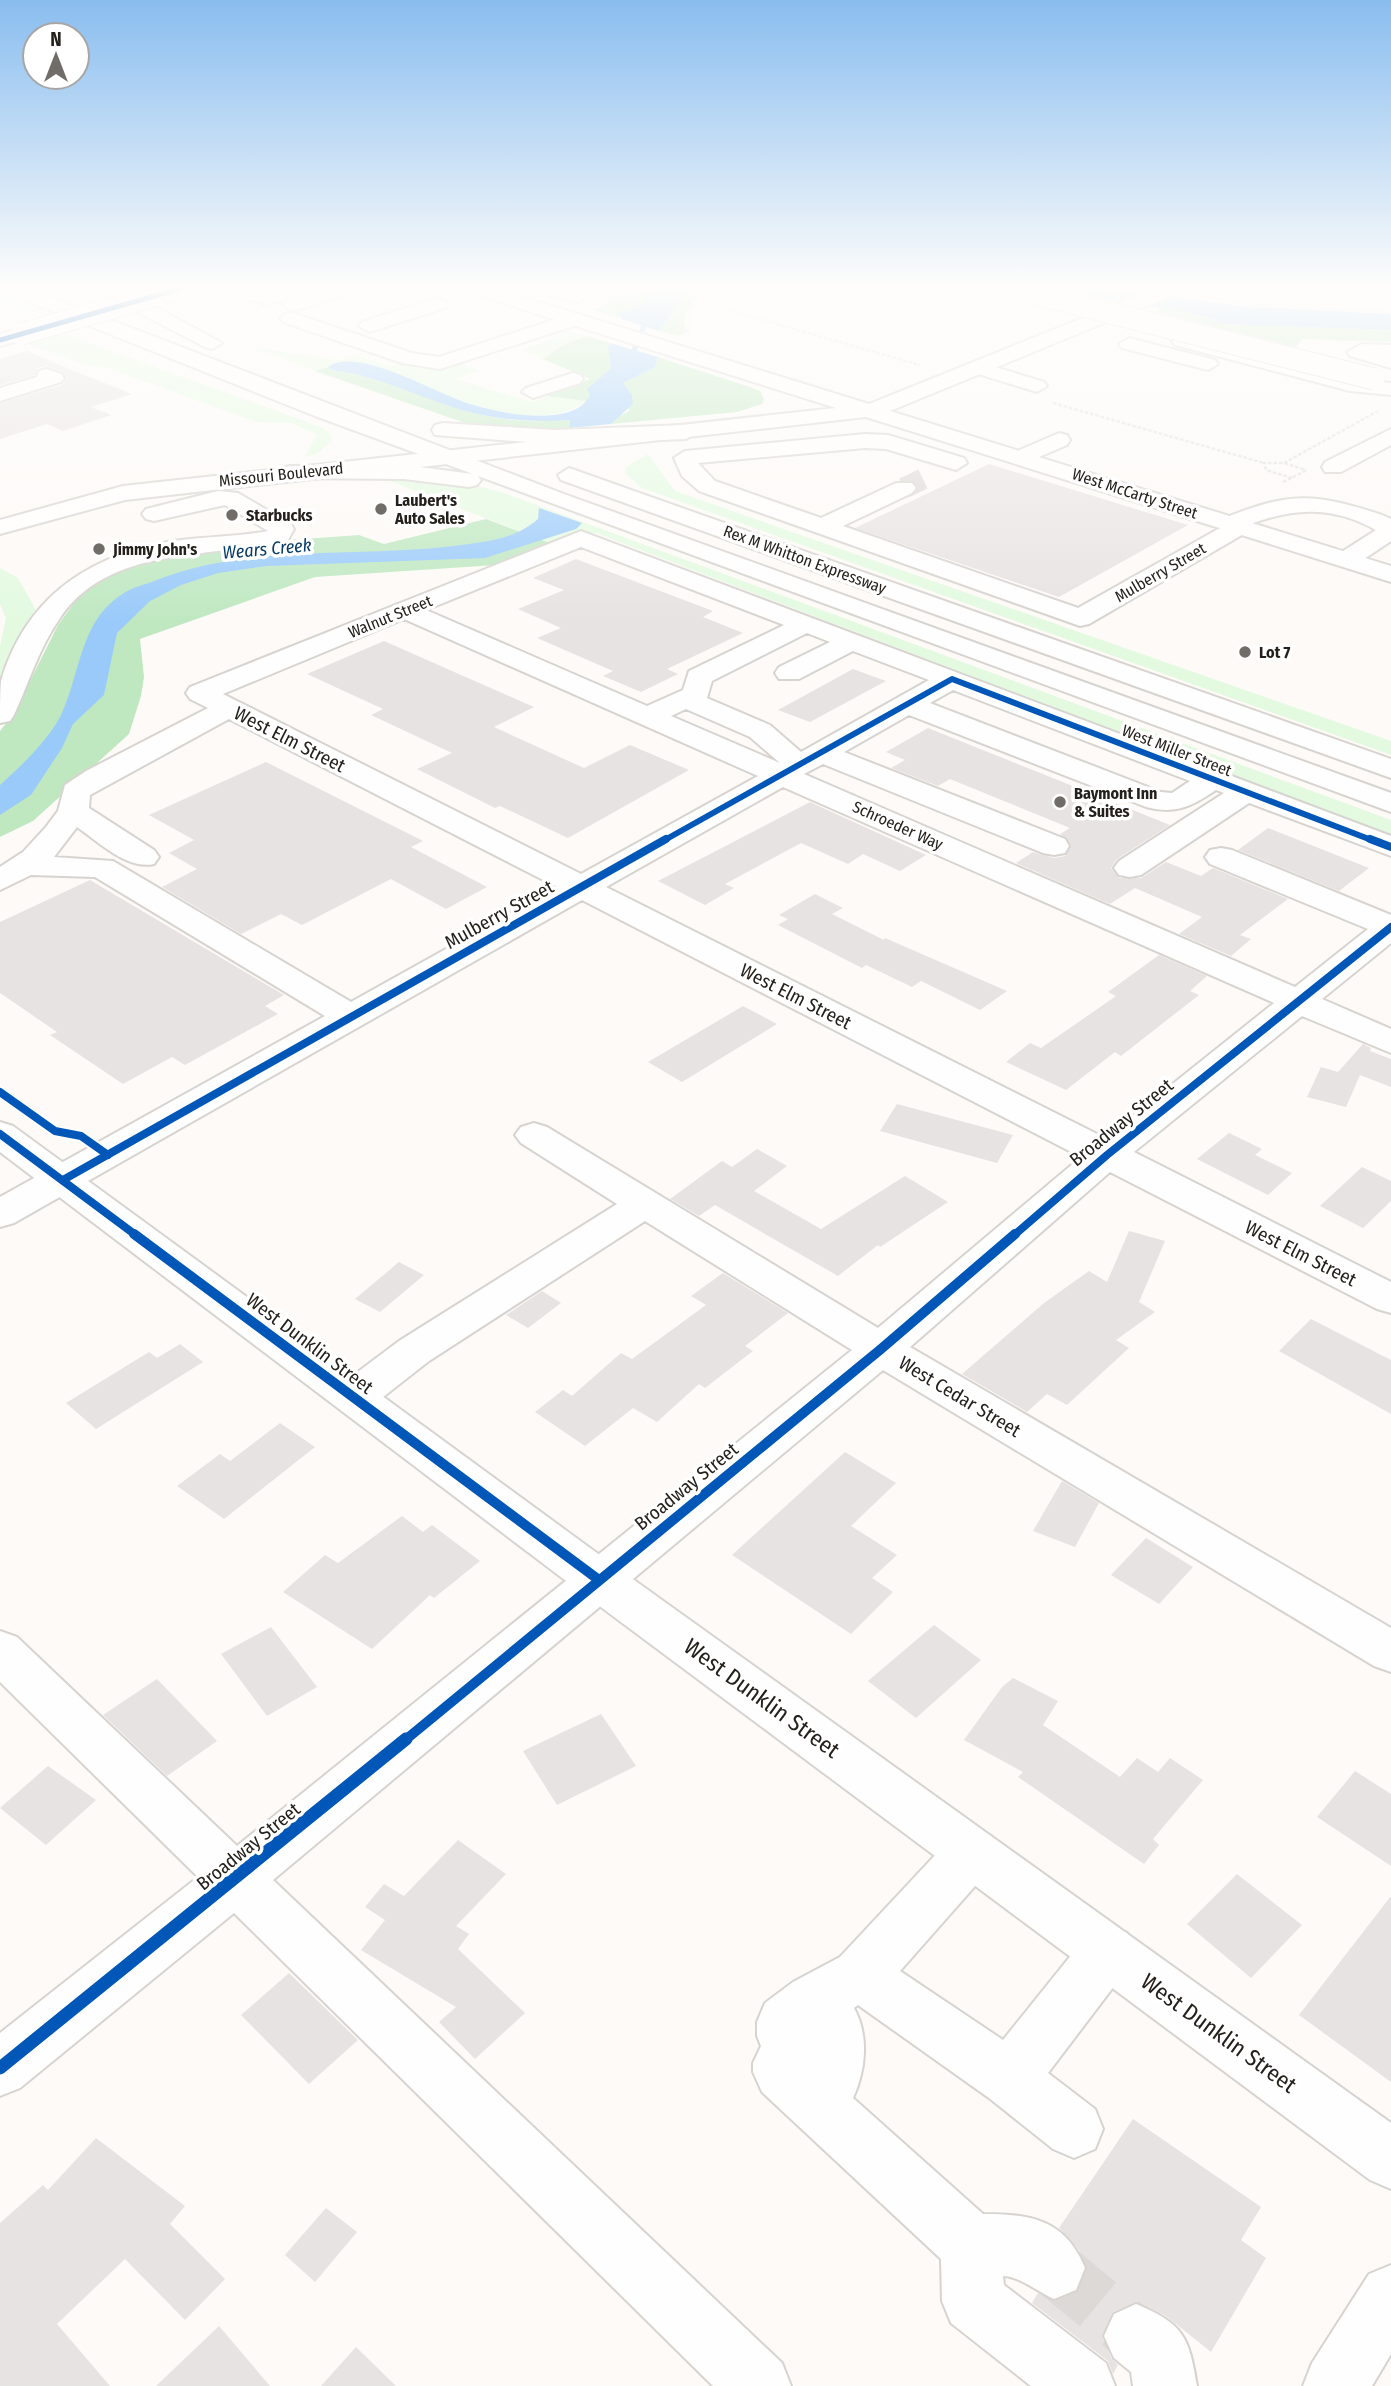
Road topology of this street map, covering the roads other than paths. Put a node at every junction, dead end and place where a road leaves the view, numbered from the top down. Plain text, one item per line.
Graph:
1 (297, 400) edge
2 (781, 400) edge
3 (841, 400) edge
4 (898, 400) edge
5 (1351, 400) edge
6 (1356, 402) dead end
7 (873, 410) junction
8 (323, 411) junction
9 (737, 426) junction
10 (686, 432) junction
11 (1391, 436) edge
12 (1051, 438) dead end
13 (1003, 451) junction
14 (501, 452) junction
15 (455, 458) junction
16 (956, 463) junction
17 (1333, 467) dead end
18 (290, 472) junction
19 (614, 475) junction
20 (929, 475) tunnel mouth
21 (904, 488) tunnel mouth
22 (123, 493) junction
23 (556, 499) junction
24 (154, 514) junction
25 (1235, 525) junction
26 (0, 527) edge
27 (821, 527) junction
28 (581, 538) joint
29 (201, 545) junction
30 (1346, 560) junction
31 (1391, 574) edge
32 (404, 610) junction
33 (806, 624) junction
34 (853, 641) junction
35 (789, 673) dead end
36 (952, 679) junction
37 (684, 699) junction
38 (214, 701) junction
39 (907, 704) junction
40 (0, 715) edge
41 (649, 716) junction
42 (798, 763) junction
43 (1391, 769) edge
44 (1213, 779) junction
45 (1247, 792) junction
46 (1391, 803) edge
47 (73, 811) junction
48 (1054, 846) dead end
49 (1391, 847) edge
50 (144, 857) dead end
51 (1221, 857) dead end
52 (1130, 868) dead end
53 (14, 873) edge
54 (583, 888) junction
55 (1391, 927) edge
56 (1299, 1002) junction
57 (349, 1016) junction
58 (1391, 1042) edge
59 (0, 1134) edge
60 (534, 1135) dead end
61 (1107, 1155) junction
62 (63, 1181) junction
63 (644, 1203) junction
64 (0, 1214) edge
65 (1391, 1299) edge
66 (881, 1349) junction
67 (354, 1397) junction
68 (599, 1580) junction
69 (0, 1651) edge
70 (1391, 1651) edge
71 (972, 1852) junction
72 (236, 1879) junction
73 (1108, 1951) junction
74 (812, 2036) junction
75 (0, 2068) edge
76 (1009, 2078) junction
77 (1074, 2129) dead end
78 (1391, 2160) edge
79 (971, 2245) junction
80 (1054, 2268) tunnel mouth
81 (1391, 2296) edge
82 (759, 2386) edge
83 (1083, 2386) edge
84 (1335, 2386) edge

1 - 8 main road, Rex M Whitton Expressway
2 - 9 main road
3 - 7 main road, West McCarty Street
4 - 7 main road, Missouri Boulevard
5 - 6 main road
7 - 9 main road, Missouri Boulevard
7 - 13 main road, West McCarty Street
8 - 15 main road, Rex M Whitton Expressway
8 - 18 main road
9 - 10 main road, Missouri Boulevard
9 - 13 main road
10 - 14 main road, Missouri Boulevard
10 - 14 main road, Rex M Whitton Expressway
10 - 19 main road
11 - 17 main road
12 - 13 main road
13 - 16 main road
13 - 25 main road, West McCarty Street
14 - 15 main road, Missouri Boulevard
14 - 19 main road, Rex M Whitton Expressway
15 - 18 main road, Missouri Boulevard
15 - 23 main road, Rex M Whitton Expressway
16 - 20 main road
16 - 27 main road
18 - 22 main road, Missouri Boulevard
18 - 23 main road
19 - 43 main road, Rex M Whitton Expressway
21 - 27 main road
22 - 24 main road
22 - 26 main road, Missouri Boulevard
23 - 46 main road, Rex M Whitton Expressway
24 - 29 main road
24 - 29 main road
25 - 27 main road, Mulberry Street
25 - 30 main road, West McCarty Street
25 - 30 main road, Mulberry Street
28 - 32 main road, Walnut Street
28 - 33 main road, West Miller Street
29 - 40 main road
30 - 31 main road, West McCarty Street
32 - 38 main road, Walnut Street
32 - 41 main road, Schroeder Way
33 - 34 main road, West Miller Street
33 - 37 main road
34 - 35 main road
34 - 36 main road, West Miller Street
36 - 39 main road, Mulberry Street
36 - 44 main road, West Miller Street
37 - 41 main road
37 - 42 main road
38 - 47 main road, Walnut Street
38 - 54 main road, West Elm Street
39 - 42 main road, Mulberry Street
39 - 44 main road
41 - 42 main road, Schroeder Way
42 - 48 main road
42 - 54 main road, Mulberry Street
42 - 56 main road, Schroeder Way
44 - 45 main road, West Miller Street
45 - 49 main road, West Miller Street
45 - 52 main road
47 - 50 main road
47 - 53 main road, Walnut Street
51 - 55 main road
53 - 57 main road
54 - 57 main road, Mulberry Street
54 - 61 main road, West Elm Street
55 - 56 main road, Broadway Street
56 - 58 main road, Schroeder Way
56 - 61 main road, Broadway Street
57 - 62 main road, Mulberry Street
59 - 62 main road, West Dunklin Street
60 - 63 main road, West Cedar Street
61 - 65 main road, West Elm Street
61 - 66 main road, Broadway Street
62 - 64 main road, Mulberry Street
62 - 67 main road, West Dunklin Street
63 - 66 main road, West Cedar Street
63 - 67 main road
66 - 68 main road, Broadway Street
66 - 70 main road, West Cedar Street
67 - 68 main road, West Dunklin Street
68 - 71 main road, West Dunklin Street
68 - 72 main road, Broadway Street
69 - 72 main road
71 - 73 main road, West Dunklin Street
71 - 74 main road
72 - 75 main road, Broadway Street
72 - 82 main road
73 - 76 main road
73 - 78 main road, West Dunklin Street
74 - 76 main road
74 - 79 main road
76 - 77 main road
79 - 80 main road
79 - 83 main road
81 - 84 main road

